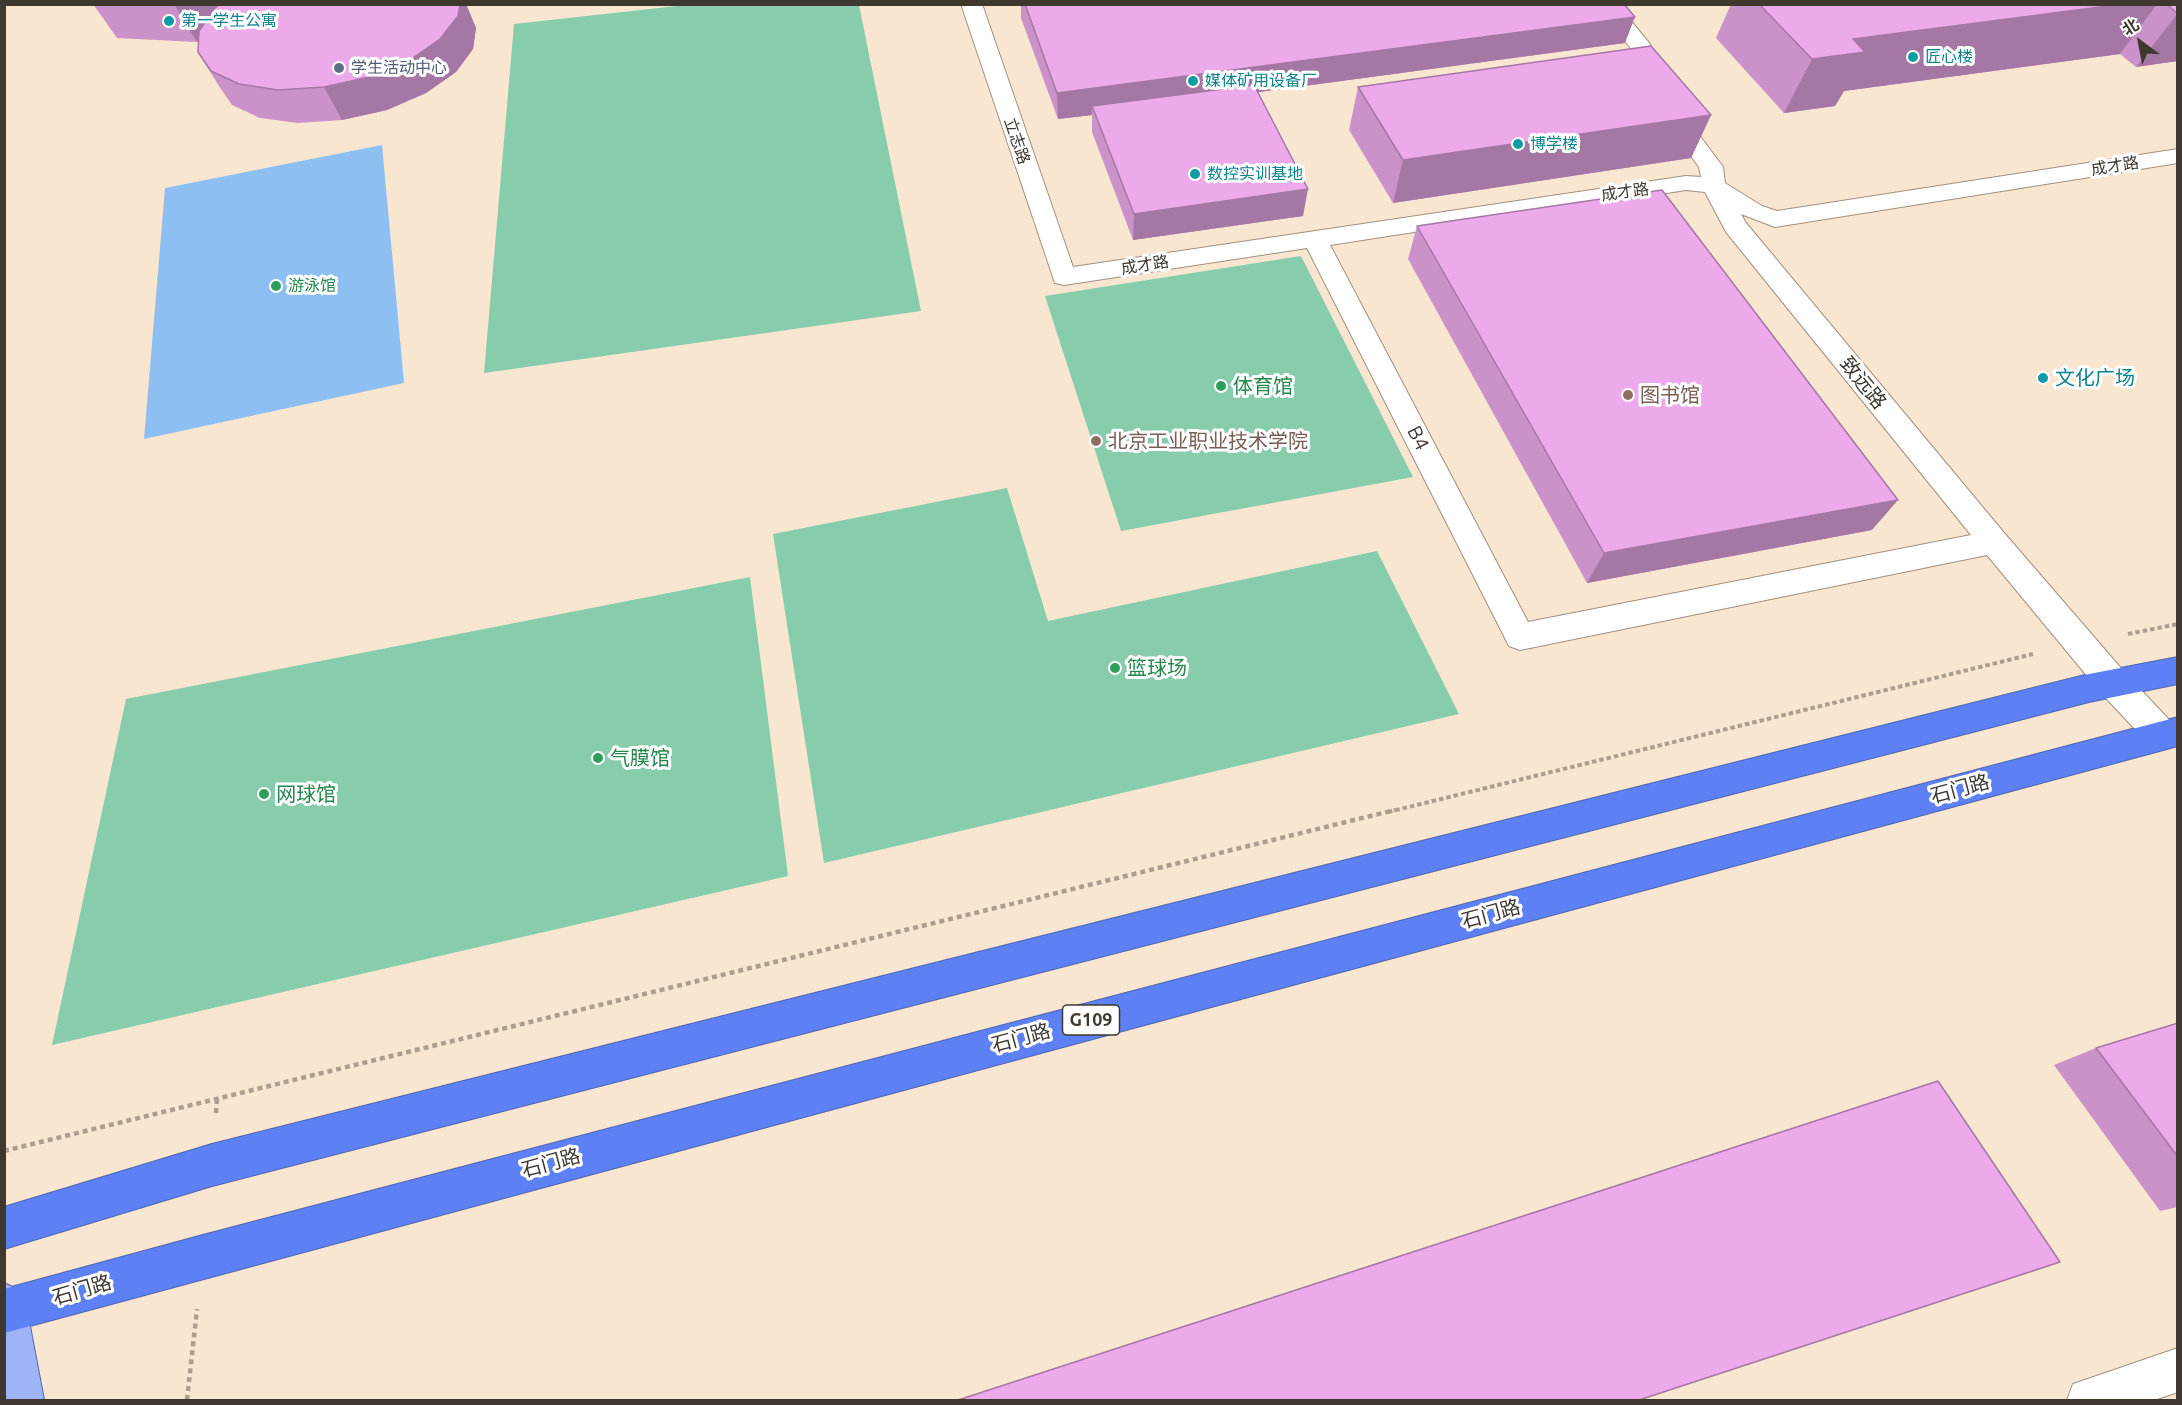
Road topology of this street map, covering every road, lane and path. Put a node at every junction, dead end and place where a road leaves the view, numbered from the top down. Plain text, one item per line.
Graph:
1 (971, 4) edge
2 (1605, 4) edge
3 (2178, 156) edge
4 (1714, 186) junction
5 (1315, 240) junction
6 (1064, 278) joint
7 (1994, 542) junction
8 (2178, 624) edge
9 (2079, 643) junction
10 (2178, 670) edge
11 (2114, 684) junction
12 (2170, 733) edge
13 (4, 1151) edge
14 (4, 1228) edge
15 (5, 1309) edge
16 (2178, 1370) edge
17 (22, 1401) edge
18 (2089, 1401) edge

1 - 6 street, 立志路
2 - 4 street, 致远路
3 - 4 street, 成才路
4 - 5 street, 成才路
4 - 7 street, 致远路
5 - 6 street, 成才路
5 - 7 street, B4
7 - 9 street, 致远路
8 - 9 path
9 - 11 street, 致远路
9 - 13 path
10 - 11 highway
11 - 12 street, 致远路
11 - 14 highway
12 - 15 highway, 石门路 / G109
15 - 17 main road
16 - 18 street

